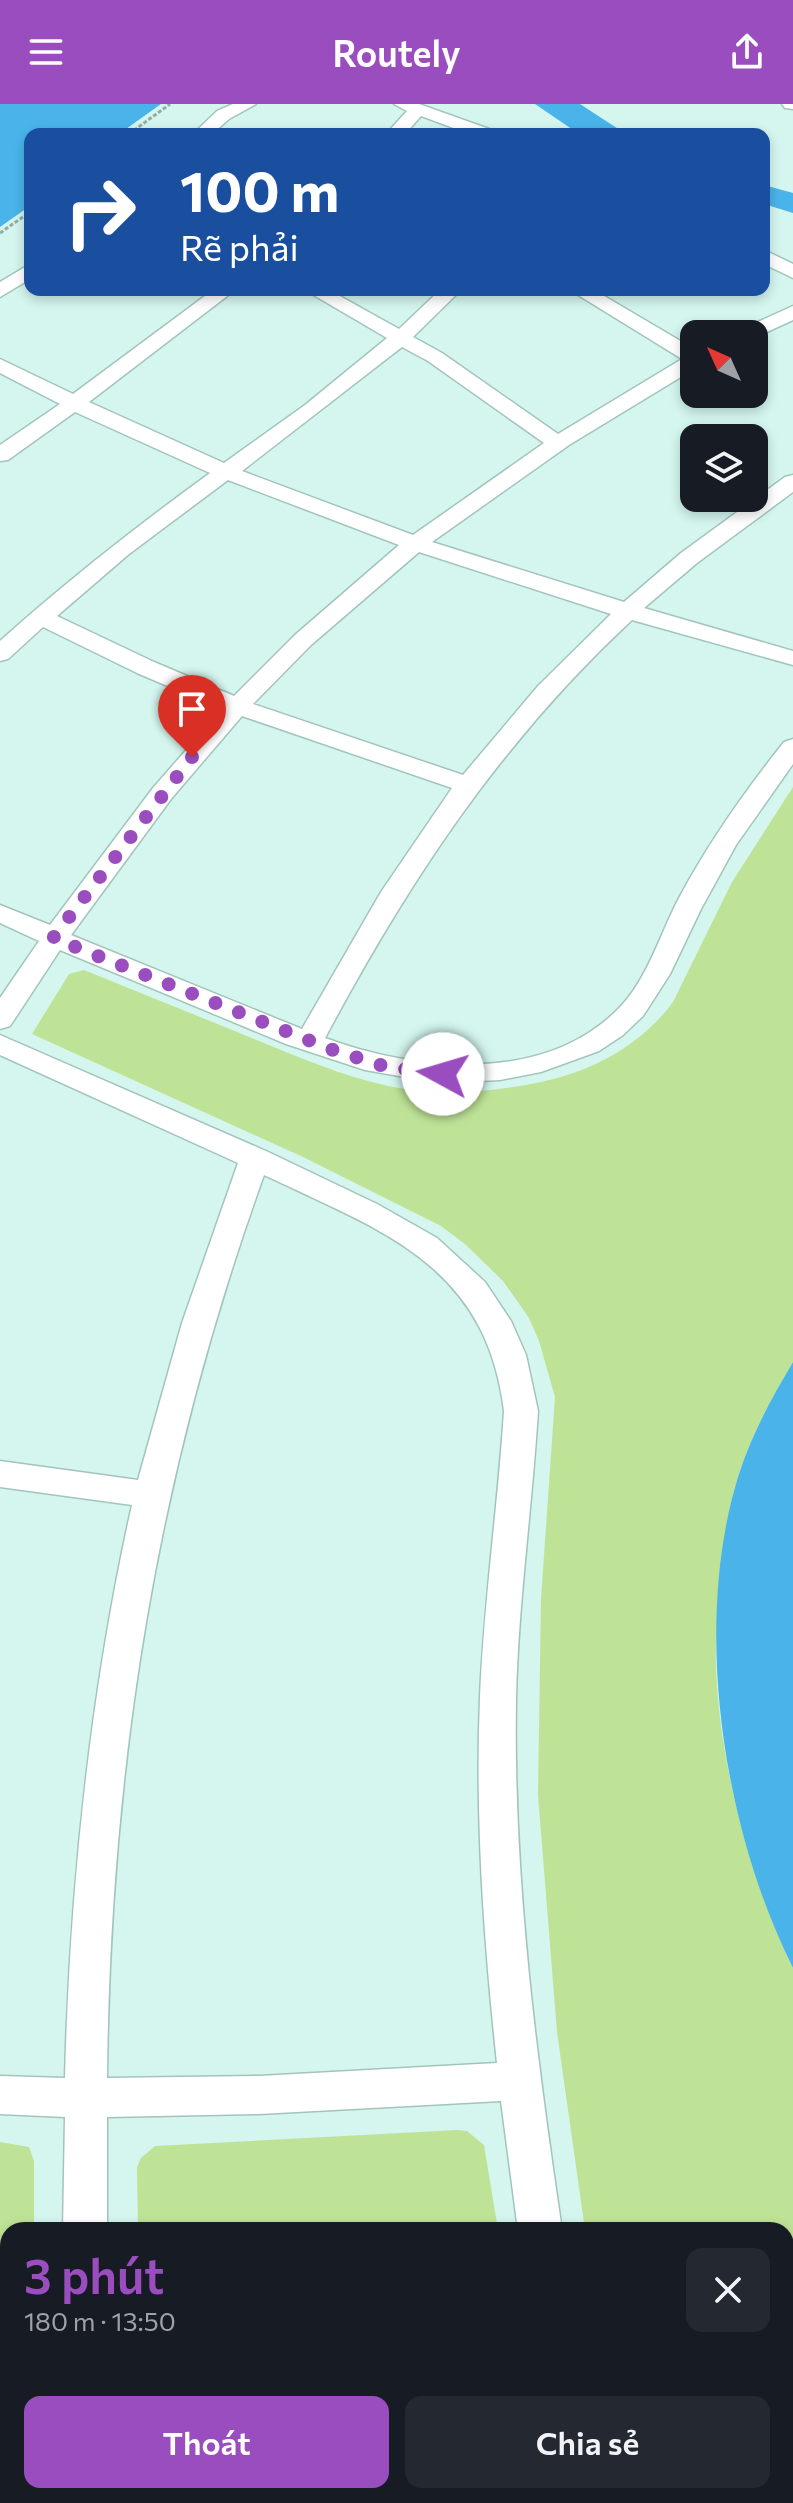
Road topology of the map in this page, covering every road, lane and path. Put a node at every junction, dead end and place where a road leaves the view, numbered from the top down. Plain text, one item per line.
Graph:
1 (170, 104) edge
2 (247, 104) edge
3 (410, 106) edge
4 (137, 128) edge
5 (209, 128) edge
6 (398, 128) edge
7 (470, 128) edge
8 (24, 216) edge
9 (0, 233) edge
10 (770, 259) edge
11 (793, 272) edge
12 (24, 274) edge
13 (0, 291) edge
14 (217, 296) edge
15 (326, 296) edge
16 (445, 296) edge
17 (590, 296) edge
18 (793, 312) edge
19 (768, 324) edge
20 (403, 337) junction
21 (680, 351) edge
22 (0, 365) edge
23 (680, 367) edge
24 (75, 404) junction
25 (556, 442) junction
26 (0, 455) edge
27 (228, 471) junction
28 (793, 482) edge
29 (417, 543) junction
30 (626, 612) junction
31 (41, 617) junction
32 (0, 654) edge
33 (793, 658) edge
34 (237, 708) junction
35 (793, 747) edge
36 (470, 785) junction
37 (0, 913) edge
38 (53, 938) junction
39 (0, 1020) edge
40 (309, 1042) junction
41 (0, 1044) edge
42 (255, 1158) junction
43 (0, 1474) edge
44 (152, 1495) junction
45 (518, 2081) junction
46 (0, 2095) edge
47 (84, 2100) junction
48 (85, 2222) edge
49 (539, 2222) edge

1 - 4 path
2 - 5 street
3 - 6 street
3 - 7 street
8 - 9 path
10 - 11 street
12 - 13 street
14 - 24 street
15 - 20 street
16 - 20 street
17 - 21 street
18 - 19 street
20 - 25 street
20 - 27 street
22 - 24 street
23 - 25 street
24 - 26 street
24 - 27 street
25 - 29 street
27 - 29 street
27 - 31 street
28 - 30 street
29 - 30 street
29 - 34 street
30 - 33 street
30 - 36 street
31 - 32 street
31 - 34 street
34 - 36 street
34 - 38 street
35 - 40 street
36 - 40 street
37 - 38 street
38 - 39 street
38 - 40 street
41 - 42 street
42 - 44 street
42 - 45 street
43 - 44 street
44 - 47 street
45 - 47 street
45 - 49 street
46 - 47 street
47 - 48 street

